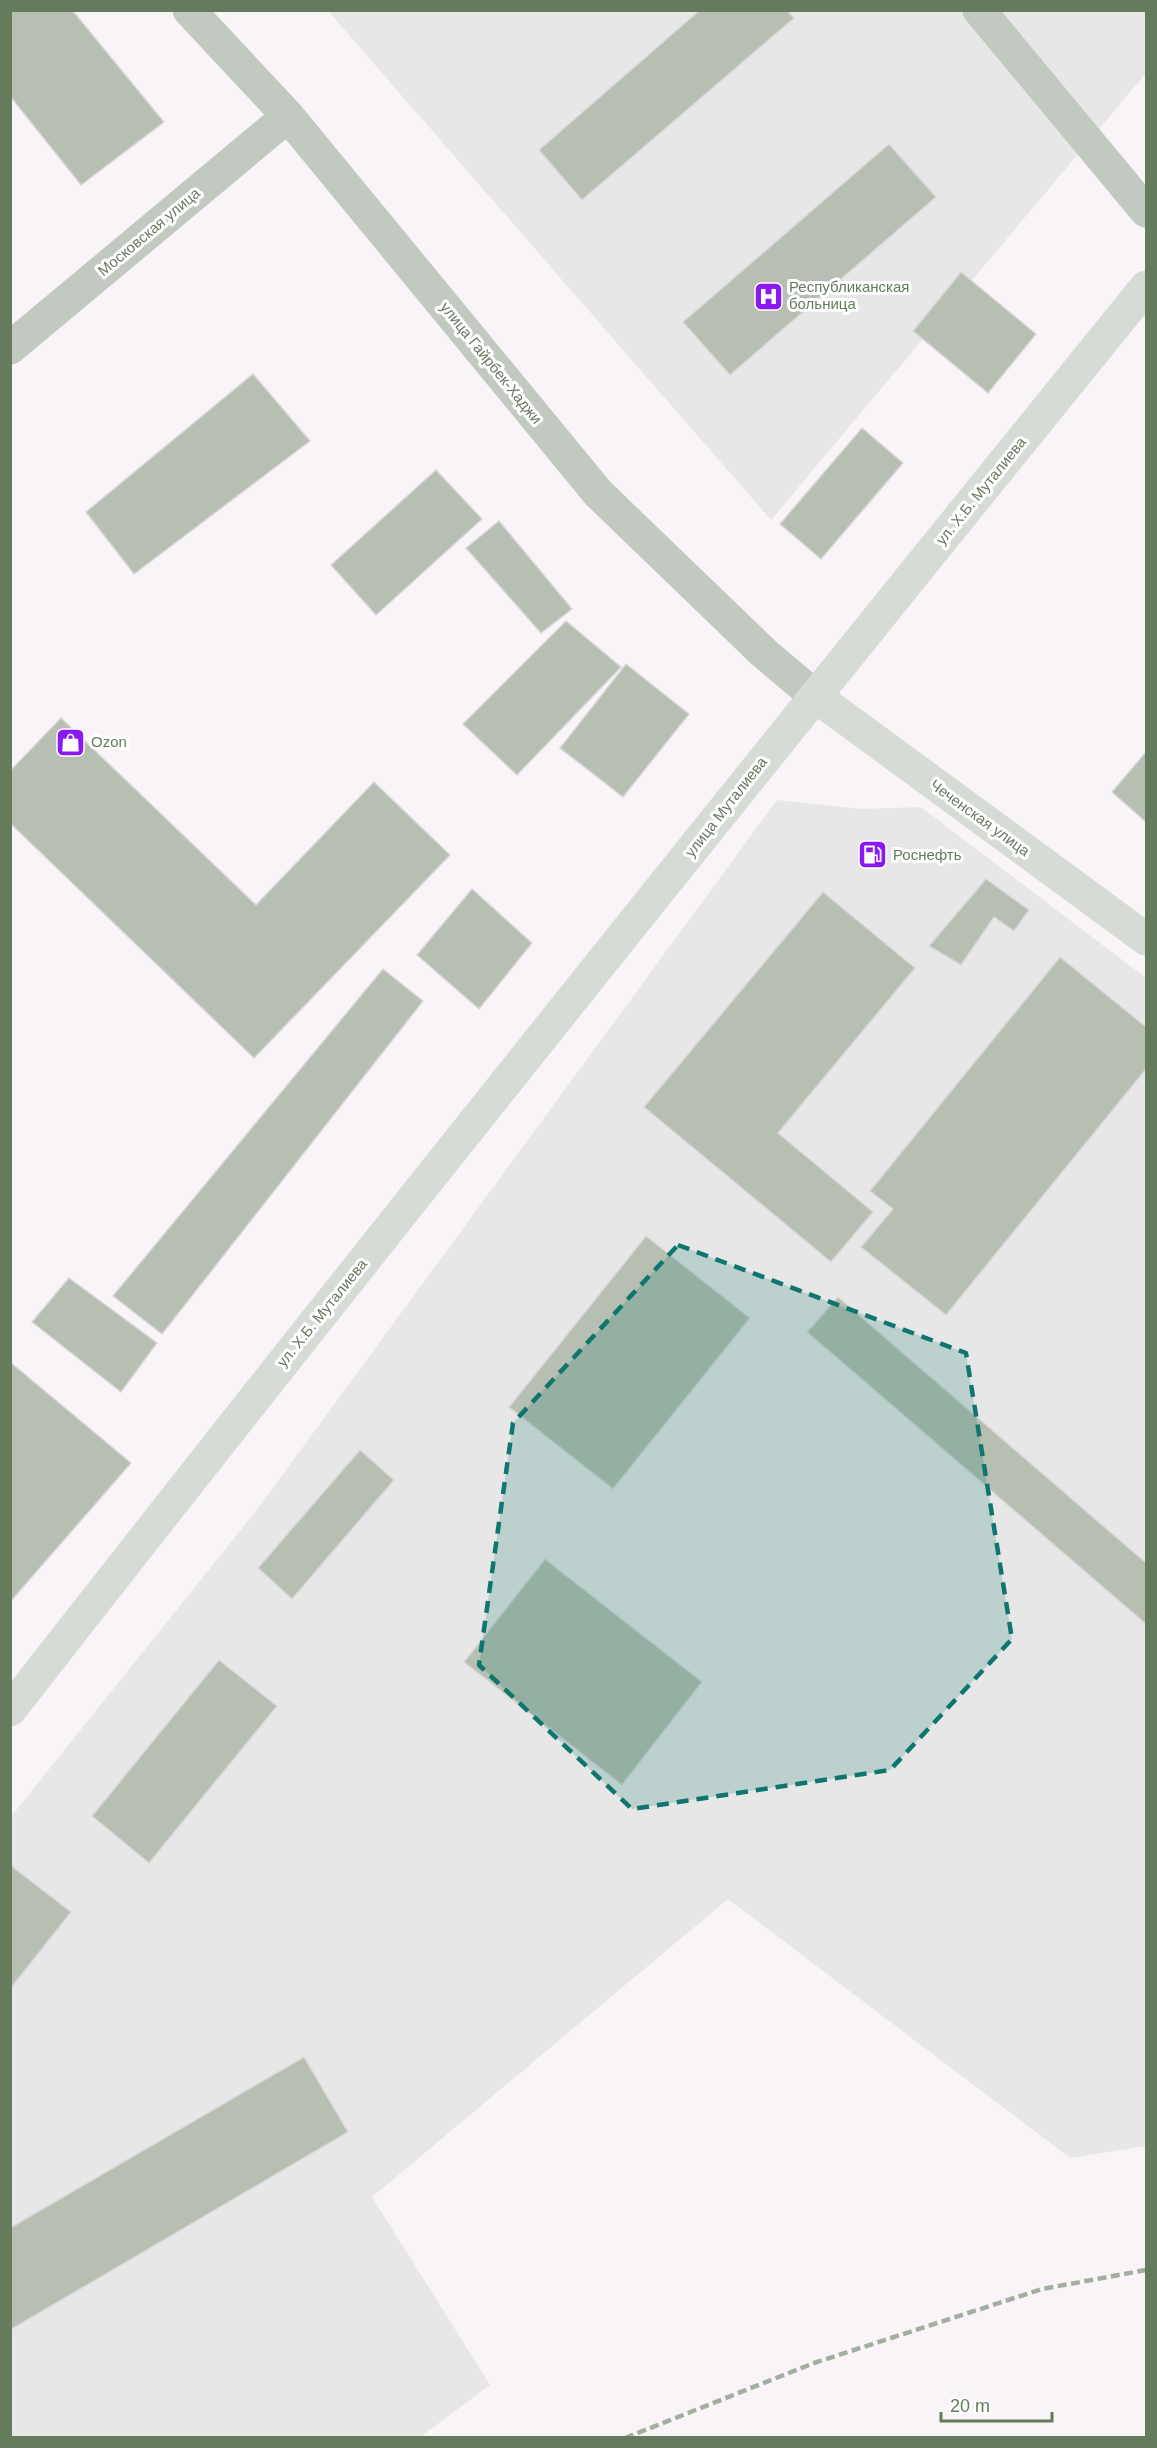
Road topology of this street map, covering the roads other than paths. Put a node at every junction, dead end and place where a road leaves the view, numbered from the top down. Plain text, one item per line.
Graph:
1 (189, 10) edge
2 (979, 10) edge
3 (288, 117) junction
4 (1146, 211) edge
5 (1146, 286) edge
6 (10, 348) edge
7 (815, 696) junction
8 (637, 918) joint
9 (1146, 939) edge
10 (10, 1710) edge

1 - 3 street, улица Гайрбек-Хаджи
2 - 4 street
3 - 6 street, Московская улица
3 - 7 street, улица Гайрбек-Хаджи
5 - 7 main road, ул. Х.Б. Муталиева
7 - 8 main road, улица Муталиева
7 - 9 main road, Чеченская улица
8 - 10 main road, ул. Х.Б. Муталиева

